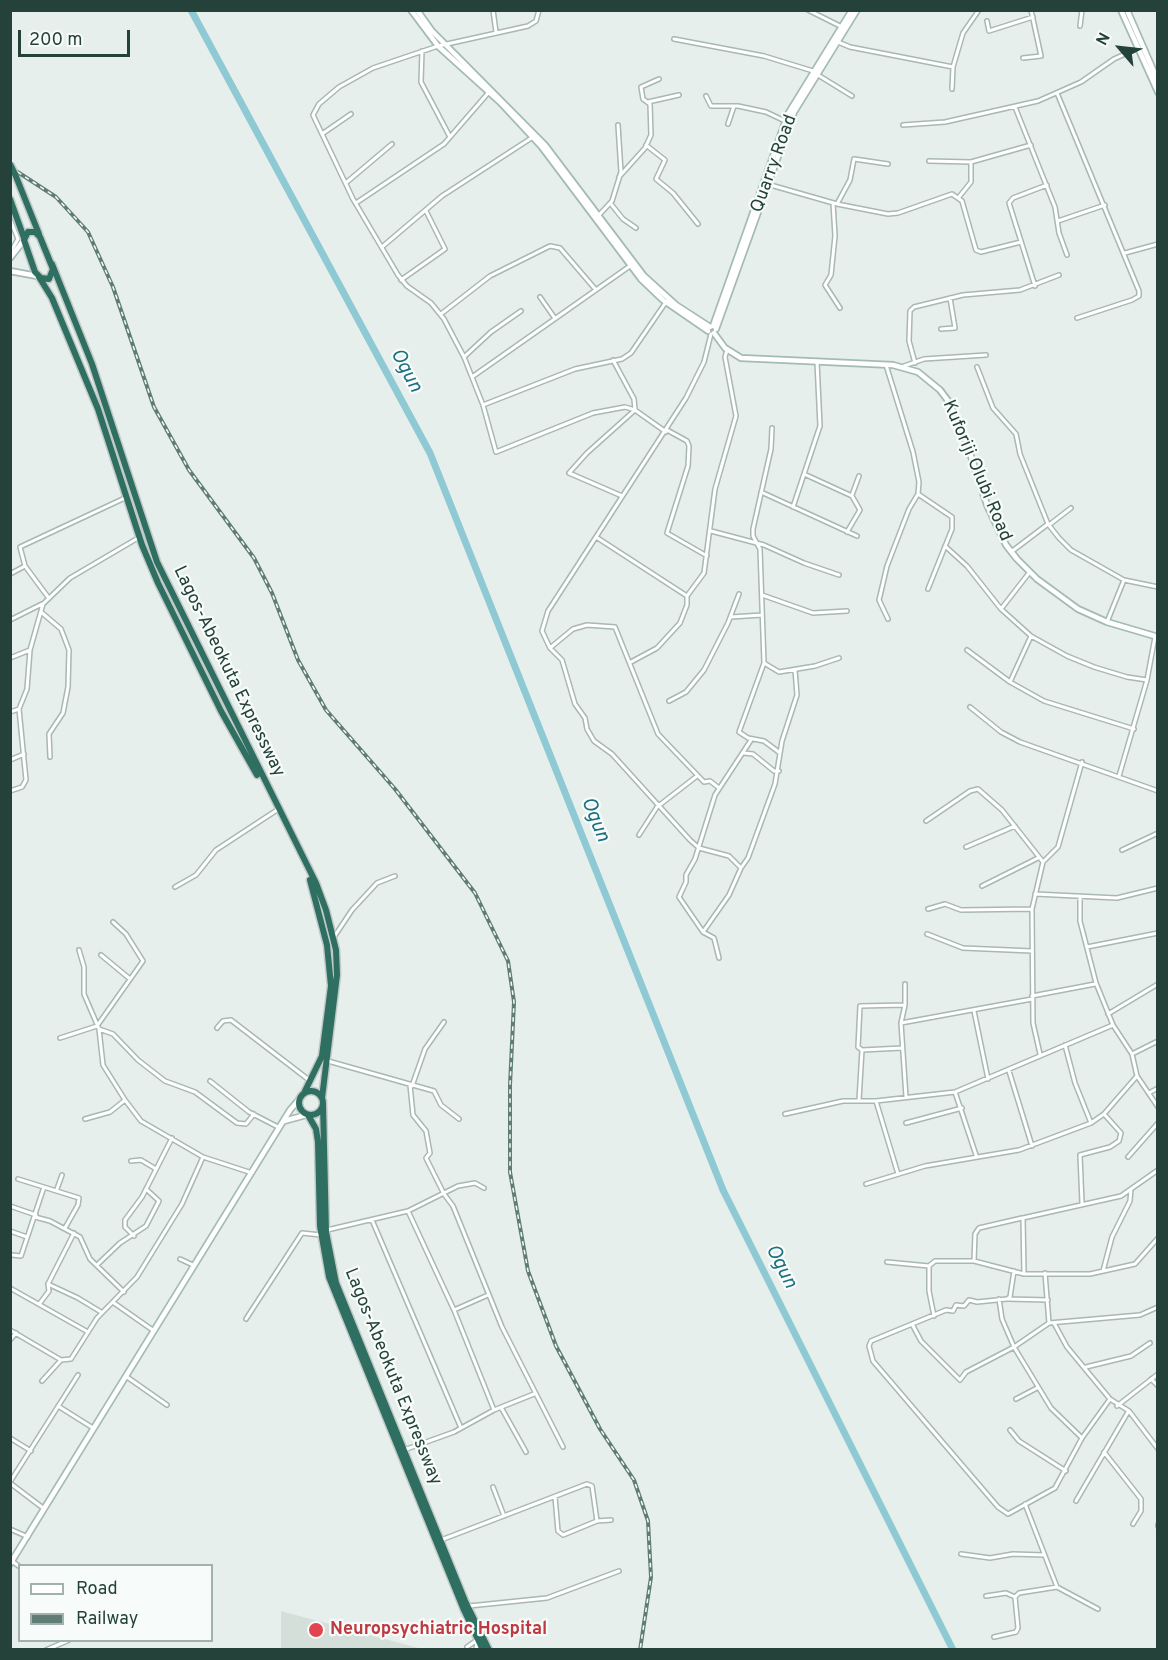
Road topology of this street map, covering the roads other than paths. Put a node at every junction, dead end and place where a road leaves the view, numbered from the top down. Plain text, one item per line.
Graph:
1 (411, 10) edge
2 (417, 10) edge
3 (493, 10) edge
4 (539, 10) edge
5 (808, 10) edge
6 (852, 10) edge
7 (857, 10) edge
8 (979, 10) edge
9 (1031, 10) edge
10 (1082, 10) edge
11 (1121, 10) edge
12 (1127, 10) edge
13 (1033, 17) junction
14 (987, 21) dead end
15 (1080, 26) dead end
16 (842, 27) junction
17 (496, 32) junction
18 (674, 39) dead end
19 (837, 41) junction
20 (446, 45) junction
21 (438, 46) junction
22 (1136, 49) junction
23 (422, 51) junction
24 (1023, 58) dead end
25 (953, 67) junction
26 (815, 73) junction
27 (659, 79) dead end
28 (1158, 81) edge
29 (952, 89) dead end
30 (489, 92) junction
31 (1158, 92) edge
32 (1057, 93) junction
33 (679, 95) dead end
34 (706, 96) dead end
35 (852, 96) dead end
36 (648, 102) junction
37 (734, 106) junction
38 (1015, 106) junction
39 (351, 114) dead end
40 (785, 121) junction
41 (729, 124) dead end
42 (618, 125) dead end
43 (903, 125) dead end
44 (322, 134) junction
45 (450, 137) junction
46 (533, 137) junction
47 (392, 144) dead end
48 (646, 145) junction
49 (1031, 145) junction
50 (929, 161) dead end
51 (971, 162) junction
52 (10, 164) edge
53 (888, 164) dead end
54 (619, 177) junction
55 (347, 182) junction
56 (767, 184) junction
57 (1047, 185) junction
58 (959, 198) junction
59 (10, 199) edge
60 (357, 203) junction
61 (611, 204) junction
62 (835, 204) junction
63 (1105, 205) junction
64 (425, 210) junction
65 (598, 215) junction
66 (10, 219) edge
67 (1057, 221) junction
68 (698, 224) dead end
69 (636, 228) dead end
70 (40, 237) junction
71 (24, 239) junction
72 (1021, 242) junction
73 (1158, 244) edge
74 (382, 247) junction
75 (1125, 253) junction
76 (10, 255) edge
77 (1067, 255) dead end
78 (52, 264) junction
79 (630, 266) junction
80 (10, 271) edge
81 (1059, 275) dead end
82 (38, 276) junction
83 (401, 280) junction
84 (1035, 286) junction
85 (596, 290) junction
86 (540, 297) dead end
87 (950, 298) junction
88 (666, 302) junction
89 (840, 308) dead end
90 (521, 311) dead end
91 (441, 314) junction
92 (554, 317) junction
93 (1077, 318) dead end
94 (941, 329) dead end
95 (712, 330) junction
96 (727, 350) junction
97 (986, 355) dead end
98 (464, 357) junction
99 (613, 360) junction
100 (817, 362) junction
101 (915, 363) junction
102 (886, 365) junction
103 (904, 366) junction
104 (976, 367) dead end
105 (472, 376) junction
106 (483, 405) junction
107 (635, 410) junction
108 (772, 428) dead end
109 (667, 431) junction
110 (804, 474) junction
111 (860, 476) dead end
112 (761, 492) junction
113 (918, 494) junction
114 (852, 495) junction
115 (622, 496) junction
116 (127, 497) junction
117 (793, 507) junction
118 (134, 508) junction
119 (1071, 508) dead end
120 (1048, 524) junction
121 (710, 531) junction
122 (847, 532) junction
123 (857, 536) dead end
124 (140, 537) junction
125 (596, 537) junction
126 (759, 544) junction
127 (945, 546) junction
128 (1011, 552) junction
129 (707, 556) junction
130 (25, 566) junction
131 (1030, 572) junction
132 (10, 574) edge
133 (839, 575) dead end
134 (1124, 580) junction
135 (1158, 587) edge
136 (928, 589) dead end
137 (739, 594) dead end
138 (762, 595) junction
139 (687, 596) junction
140 (48, 597) junction
141 (44, 604) junction
142 (1001, 609) junction
143 (847, 611) dead end
144 (40, 612) junction
145 (762, 615) junction
146 (730, 618) junction
147 (888, 619) dead end
148 (10, 620) edge
149 (1107, 622) junction
150 (1031, 636) junction
151 (1156, 637) edge
152 (550, 648) junction
153 (30, 650) junction
154 (967, 650) dead end
155 (196, 653) junction
156 (10, 658) edge
157 (839, 658) dead end
158 (631, 663) junction
159 (764, 663) junction
160 (795, 670) junction
161 (1147, 680) junction
162 (1010, 682) junction
163 (669, 701) dead end
164 (970, 707) dead end
165 (18, 709) junction
166 (10, 712) edge
167 (1134, 729) junction
168 (752, 740) junction
169 (744, 753) junction
170 (780, 753) junction
171 (24, 754) junction
172 (50, 757) dead end
173 (10, 760) edge
174 (1082, 762) junction
175 (779, 771) junction
176 (697, 776) junction
177 (1119, 776) junction
178 (719, 788) junction
179 (10, 791) edge
180 (1158, 791) edge
181 (657, 807) junction
182 (277, 810) junction
183 (926, 821) dead end
184 (1015, 826) junction
185 (1158, 833) edge
186 (639, 835) dead end
187 (966, 847) dead end
188 (699, 848) junction
189 (1122, 850) dead end
190 (1038, 858) junction
191 (1043, 862) junction
192 (741, 867) junction
193 (395, 876) dead end
194 (982, 886) dead end
195 (175, 887) dead end
196 (1158, 888) edge
197 (1035, 894) junction
198 (1080, 898) junction
199 (928, 909) dead end
200 (1032, 909) junction
201 (113, 922) dead end
202 (703, 932) junction
203 (1158, 933) edge
204 (927, 934) dead end
205 (333, 939) junction
206 (1087, 947) junction
207 (79, 950) dead end
208 (1032, 951) junction
209 (101, 955) dead end
210 (718, 958) dead end
211 (130, 979) junction
212 (1095, 983) junction
213 (905, 984) dead end
214 (1158, 984) edge
215 (1032, 997) junction
216 (905, 1005) junction
217 (974, 1011) junction
218 (1108, 1014) junction
219 (444, 1022) dead end
220 (902, 1023) junction
221 (1113, 1025) junction
222 (98, 1028) junction
223 (217, 1028) dead end
224 (60, 1038) dead end
225 (1158, 1041) edge
226 (1065, 1045) junction
227 (903, 1048) junction
228 (862, 1050) junction
229 (1041, 1054) junction
230 (1132, 1054) junction
231 (326, 1060) junction
232 (1009, 1071) junction
233 (1137, 1076) junction
234 (988, 1079) junction
235 (309, 1080) junction
236 (210, 1081) dead end
237 (411, 1085) junction
238 (1158, 1088) edge
239 (955, 1092) junction
240 (303, 1093) junction
241 (1149, 1093) junction
242 (906, 1097) junction
243 (125, 1100) junction
244 (859, 1100) junction
245 (322, 1101) junction
246 (876, 1101) junction
247 (1158, 1107) edge
248 (962, 1108) junction
249 (254, 1114) junction
250 (784, 1114) dead end
251 (1104, 1114) junction
252 (307, 1115) junction
253 (85, 1119) dead end
254 (459, 1119) dead end
255 (284, 1121) junction
256 (906, 1123) dead end
257 (1091, 1123) junction
258 (1158, 1123) edge
259 (280, 1128) junction
260 (172, 1138) junction
261 (1032, 1146) junction
262 (976, 1155) junction
263 (203, 1156) junction
264 (1128, 1157) dead end
265 (131, 1161) dead end
266 (156, 1169) junction
267 (1157, 1171) edge
268 (252, 1173) junction
269 (898, 1174) junction
270 (62, 1175) dead end
271 (18, 1179) dead end
272 (866, 1184) dead end
273 (44, 1187) junction
274 (484, 1188) dead end
275 (57, 1189) junction
276 (146, 1189) junction
277 (1131, 1189) junction
278 (444, 1193) junction
279 (1082, 1203) junction
280 (10, 1206) edge
281 (408, 1211) junction
282 (35, 1216) junction
283 (1023, 1218) junction
284 (372, 1220) junction
285 (65, 1228) junction
286 (10, 1231) edge
287 (74, 1233) junction
288 (323, 1233) junction
289 (134, 1236) junction
290 (27, 1237) junction
291 (1158, 1238) edge
292 (12, 1255) dead end
293 (180, 1259) dead end
294 (974, 1261) junction
295 (886, 1262) dead end
296 (97, 1266) junction
297 (195, 1266) junction
298 (929, 1266) junction
299 (1014, 1271) junction
300 (1103, 1271) junction
301 (1045, 1273) junction
302 (1024, 1274) junction
303 (48, 1284) junction
304 (10, 1288) edge
305 (124, 1292) junction
306 (488, 1295) junction
307 (999, 1298) junction
308 (1007, 1299) junction
309 (1048, 1300) junction
310 (40, 1303) junction
311 (114, 1303) junction
312 (1158, 1307) edge
313 (454, 1310) junction
314 (101, 1312) junction
315 (934, 1316) junction
316 (246, 1319) dead end
317 (1051, 1323) junction
318 (912, 1324) junction
319 (10, 1330) edge
320 (88, 1332) junction
321 (155, 1332) junction
322 (16, 1333) junction
323 (10, 1340) edge
324 (1150, 1343) dead end
325 (1014, 1347) junction
326 (61, 1360) junction
327 (1086, 1367) junction
328 (1158, 1374) edge
329 (78, 1375) dead end
330 (127, 1377) junction
331 (1151, 1379) junction
332 (42, 1381) dead end
333 (1158, 1386) edge
334 (1037, 1388) junction
335 (534, 1394) junction
336 (1110, 1399) junction
337 (1016, 1400) dead end
338 (167, 1405) dead end
339 (57, 1406) junction
340 (1117, 1406) junction
341 (502, 1408) junction
342 (494, 1410) junction
343 (1129, 1412) junction
344 (460, 1428) junction
345 (95, 1429) junction
346 (1010, 1430) dead end
347 (10, 1438) edge
348 (1082, 1438) junction
349 (563, 1447) dead end
350 (1158, 1449) edge
351 (404, 1450) junction
352 (31, 1451) junction
353 (526, 1452) dead end
354 (1104, 1452) junction
355 (1066, 1471) junction
356 (10, 1483) edge
357 (493, 1487) dead end
358 (555, 1497) junction
359 (1076, 1501) dead end
360 (1025, 1504) junction
361 (45, 1509) junction
362 (504, 1516) junction
363 (611, 1520) dead end
364 (597, 1521) junction
365 (1132, 1524) dead end
366 (10, 1529) edge
367 (28, 1536) junction
368 (441, 1540) junction
369 (961, 1554) dead end
370 (1044, 1555) junction
371 (11, 1563) edge
372 (619, 1571) dead end
373 (1057, 1587) junction
374 (986, 1596) dead end
375 (1015, 1597) junction
376 (468, 1606) junction
377 (1098, 1609) dead end
378 (994, 1636) dead end
379 (477, 1640) junction
380 (59, 1642) edge
381 (466, 1647) dead end
382 (46, 1650) edge
383 (476, 1650) edge
384 (483, 1650) edge
385 (489, 1650) edge

1 - 21 main road
2 - 20 main road
3 - 17 street
4 - 17 street
5 - 16 street
6 - 16 main road, Quarry Road
7 - 19 main road, Quarry Road
8 - 25 street
9 - 13 street
10 - 15 street
11 - 22 main road
12 - 28 main road
13 - 14 street
13 - 24 street
16 - 26 main road, Quarry Road
17 - 20 street
18 - 26 street
19 - 25 street
19 - 26 main road, Quarry Road
20 - 21 street
20 - 65 main road
21 - 23 street
21 - 30 main road
22 - 31 main road
22 - 32 street
23 - 44 street
23 - 45 street
25 - 29 street
26 - 35 street
26 - 40 main road, Quarry Road
26 - 56 main road, Quarry Road
27 - 36 street
30 - 45 street
30 - 46 main road
32 - 38 street
32 - 63 street
33 - 36 street
34 - 37 street
36 - 48 street
37 - 40 street
37 - 41 street
38 - 43 street
38 - 49 street
39 - 44 street
40 - 95 main road, Quarry Road
42 - 54 street
44 - 55 street
45 - 60 street
46 - 64 street
46 - 79 main road
47 - 55 street
48 - 54 street
48 - 68 street
49 - 51 street
49 - 57 street
50 - 51 street
51 - 58 street
52 - 70 highway, bridge
53 - 62 street
54 - 61 street
55 - 60 street
56 - 62 street
56 - 95 main road, Quarry Road
57 - 67 street
57 - 72 street
58 - 62 street
58 - 72 street
59 - 71 highway
60 - 74 street
61 - 65 street
61 - 69 street
62 - 89 street
63 - 67 street
63 - 75 street
64 - 74 street
64 - 83 street
65 - 95 main road
66 - 76 street
67 - 77 street
70 - 71 highway
70 - 78 highway, Lagos-Abeokuta Expressway
71 - 76 main road
71 - 82 highway, Lagos-Abeokuta Expressway
72 - 84 street
73 - 75 street
74 - 83 street
75 - 93 street
78 - 82 highway
78 - 118 highway, Lagos-Abeokuta Expressway
79 - 85 street
79 - 88 main road
80 - 82 main road
81 - 84 street
82 - 116 highway, Lagos-Abeokuta Expressway
83 - 91 street
84 - 87 street
85 - 91 street
85 - 92 street
86 - 92 street
87 - 94 street
87 - 101 street
88 - 95 main road
88 - 99 street
90 - 98 street
91 - 98 street
92 - 105 street
95 - 96 main road
95 - 109 street
96 - 100 main road, Kuforiji Olubi Road
96 - 121 street
97 - 101 street
98 - 105 street
99 - 106 street
99 - 107 street
100 - 102 main road, Kuforiji Olubi Road
100 - 110 street
101 - 103 street
102 - 103 main road, Kuforiji Olubi Road
102 - 113 street
103 - 128 main road, Kuforiji Olubi Road
104 - 120 street
105 - 106 street
106 - 107 street
107 - 109 street
107 - 115 street
108 - 112 street
109 - 115 street
109 - 129 street
110 - 114 street
110 - 117 street
111 - 114 street
112 - 117 street
112 - 126 street
113 - 127 street
113 - 147 street
114 - 122 street
115 - 125 street
116 - 118 highway, Lagos-Abeokuta Expressway
116 - 130 street
117 - 122 street
118 - 124 highway, Lagos-Abeokuta Expressway
118 - 155 highway, Lagos-Abeokuta Expressway
119 - 120 street
120 - 128 street
120 - 134 street
121 - 126 street
121 - 129 street
122 - 123 street
124 - 140 street
124 - 155 highway, Lagos-Abeokuta Expressway
125 - 139 street
125 - 152 street
126 - 133 street
126 - 138 street
127 - 136 street
127 - 142 street
128 - 131 main road, Kuforiji Olubi Road
129 - 139 street
130 - 132 street
130 - 140 street
131 - 142 street
131 - 149 main road, Kuforiji Olubi Road
134 - 135 street
134 - 149 street
137 - 146 street
138 - 143 street
138 - 145 street
139 - 158 street
140 - 141 street
141 - 144 street
141 - 148 street
142 - 150 street
144 - 153 street
144 - 172 street
145 - 146 street
145 - 159 street
146 - 163 street
149 - 151 main road, Kuforiji Olubi Road
150 - 161 street
150 - 162 street
151 - 161 street
152 - 158 street
152 - 181 street
153 - 156 street
153 - 165 street
154 - 162 street
155 - 182 highway, Lagos-Abeokuta Expressway
155 - 205 highway, Lagos-Abeokuta Expressway
157 - 160 street
158 - 176 street
159 - 160 street
159 - 168 street
160 - 170 street
161 - 167 street
162 - 167 street
164 - 174 street
165 - 166 street
165 - 171 street
167 - 177 street
168 - 169 street
168 - 170 street
169 - 175 street
169 - 178 street
170 - 175 street
171 - 173 street
171 - 179 street
174 - 177 street
174 - 191 street
175 - 192 street
176 - 178 street
176 - 181 street
177 - 180 street
178 - 188 street
181 - 186 street
181 - 188 street
182 - 195 street
182 - 235 highway, Lagos-Abeokuta Expressway
183 - 184 street
184 - 187 street
184 - 190 street
185 - 189 street
188 - 192 street
188 - 202 street
190 - 191 street
190 - 194 street
191 - 197 street
192 - 202 street
193 - 205 street
196 - 198 street
197 - 198 street
197 - 200 street
198 - 206 street
199 - 200 street
200 - 208 street
201 - 211 street
202 - 210 street
203 - 206 street
204 - 208 street
205 - 231 highway, Lagos-Abeokuta Expressway
206 - 212 street
207 - 222 street
208 - 215 street
209 - 211 street
211 - 222 street
212 - 215 street
212 - 218 street
213 - 216 street
214 - 218 street
215 - 217 street
215 - 229 street
216 - 220 street
216 - 228 street
217 - 220 street
217 - 234 street
218 - 221 street
219 - 237 street
220 - 227 street
221 - 226 street
221 - 230 street
222 - 224 street
222 - 243 street
222 - 249 street
223 - 235 street
225 - 230 street
226 - 229 street
226 - 257 street
227 - 228 street
227 - 242 street
228 - 244 street
229 - 232 street
230 - 233 street
231 - 237 street
231 - 245 highway, Lagos-Abeokuta Expressway
232 - 234 street
232 - 261 street
233 - 241 street
233 - 251 street
234 - 239 street
235 - 240 highway, Lagos-Abeokuta Expressway
236 - 249 street
237 - 254 street
237 - 278 street
238 - 241 street
239 - 242 street
239 - 248 street
240 - 245 highway
240 - 252 highway
240 - 255 main road
241 - 247 street
242 - 246 street
243 - 253 street
243 - 260 street
244 - 246 street
244 - 250 street
245 - 252 highway
245 - 288 highway, Lagos-Abeokuta Expressway
246 - 269 street
248 - 256 street
248 - 262 street
249 - 259 street
251 - 257 street
251 - 279 street
252 - 255 main road
252 - 288 highway, Lagos-Abeokuta Expressway
255 - 259 main road
257 - 261 street
258 - 264 street
259 - 268 main road
260 - 263 street
260 - 266 street
261 - 262 street
262 - 269 street
263 - 268 street
263 - 305 street
265 - 266 street
266 - 276 street
267 - 277 street
268 - 297 main road
269 - 272 street
270 - 275 street
271 - 273 street
273 - 275 street
273 - 282 street
274 - 278 street
275 - 285 street
276 - 289 street
276 - 289 street
277 - 279 street
277 - 300 street
278 - 281 street
278 - 306 street
279 - 283 street
280 - 282 street
281 - 284 street
281 - 313 street
282 - 285 street
282 - 290 street
283 - 294 street
283 - 302 street
284 - 288 street
284 - 344 street
285 - 287 street
286 - 290 street
287 - 296 street
287 - 303 street
288 - 316 street
288 - 351 highway, Lagos-Abeokuta Expressway
288 - 379 highway, Lagos-Abeokuta Expressway
289 - 296 street
290 - 292 street
291 - 300 street
293 - 297 street
294 - 298 street
294 - 299 street
295 - 298 street
296 - 305 street
297 - 321 main road
298 - 315 street
299 - 302 street
299 - 308 street
300 - 301 street
301 - 302 street
301 - 309 street
303 - 310 street
303 - 314 street
304 - 310 street
305 - 311 street
306 - 313 street
306 - 335 street
307 - 308 street
307 - 315 street
307 - 325 street
308 - 309 street
309 - 317 street
310 - 320 street
311 - 314 street
311 - 321 street
312 - 317 street
313 - 342 street
314 - 320 street
315 - 318 street
317 - 325 street
317 - 327 street
318 - 325 street
318 - 360 street
319 - 322 street
320 - 326 street
321 - 330 main road
322 - 323 street
322 - 326 street
324 - 327 street
325 - 334 street
326 - 332 street
327 - 336 street
328 - 331 street
329 - 339 street
330 - 338 street
330 - 345 main road
331 - 333 street
331 - 340 street
334 - 337 street
334 - 348 street
335 - 341 street
335 - 349 street
336 - 340 street
336 - 348 street
339 - 345 street
339 - 352 street
340 - 343 street
341 - 342 street
341 - 353 street
342 - 344 street
343 - 350 street
343 - 354 street
344 - 351 street
345 - 361 main road
346 - 355 street
347 - 352 street
348 - 355 street
351 - 368 highway, Lagos-Abeokuta Expressway
352 - 356 street
354 - 359 street
354 - 365 street
355 - 360 street
356 - 361 street
357 - 362 street
358 - 362 street
358 - 364 street
358 - 364 street
360 - 370 street
361 - 367 main road
362 - 368 street
363 - 364 street
366 - 367 street
367 - 371 main road
368 - 376 highway, Lagos-Abeokuta Expressway
369 - 370 street
370 - 373 street
372 - 376 street
373 - 375 street
373 - 377 street
374 - 375 street
375 - 378 street
376 - 385 highway, Lagos-Abeokuta Expressway
379 - 381 street
379 - 383 street
379 - 384 highway, Lagos-Abeokuta Expressway
380 - 382 street

